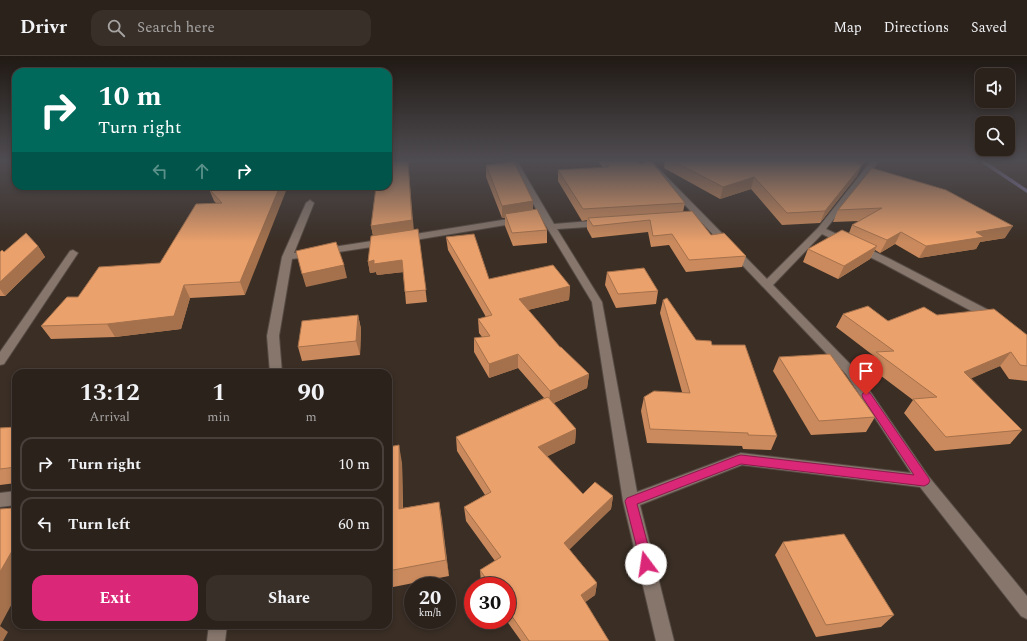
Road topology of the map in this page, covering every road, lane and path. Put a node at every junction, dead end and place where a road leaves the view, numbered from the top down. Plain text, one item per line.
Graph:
1 (524, 188) edge
2 (673, 188) edge
3 (854, 188) edge
4 (310, 203) dead end
5 (536, 217) junction
6 (700, 217) junction
7 (685, 218) edge
8 (616, 223) edge
9 (551, 227) junction
10 (821, 230) junction
11 (73, 253) dead end
12 (287, 257) junction
13 (767, 285) junction
14 (1006, 325) edge
15 (0, 361) edge
16 (276, 369) edge
17 (924, 481) junction
18 (12, 498) edge
19 (0, 500) edge
20 (631, 501) junction
21 (1027, 610) edge
22 (218, 629) edge
23 (216, 641) edge
24 (665, 641) edge

1 - 5 street
2 - 6 street
3 - 10 street
4 - 12 street
5 - 9 street
5 - 12 street
6 - 7 street
6 - 13 street
8 - 9 street
9 - 20 street
10 - 13 street
10 - 14 street
11 - 15 street
12 - 16 street
13 - 17 street
17 - 20 street
17 - 21 street
18 - 19 street
20 - 24 street
22 - 23 street

